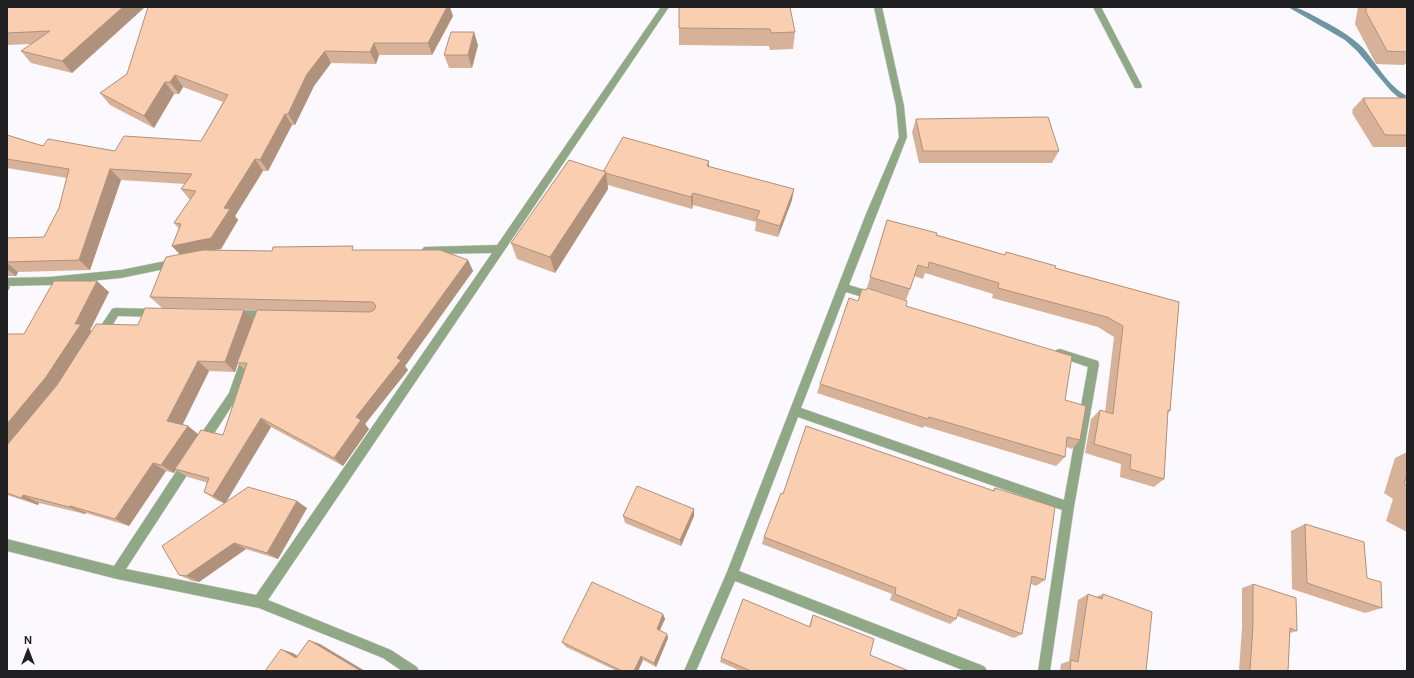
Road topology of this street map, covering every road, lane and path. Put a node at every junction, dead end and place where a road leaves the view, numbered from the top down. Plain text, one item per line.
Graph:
1 (665, 7) edge
2 (878, 7) edge
3 (1097, 7) edge
4 (1138, 86) dead end
5 (501, 249) junction
6 (415, 250) edge
7 (189, 260) edge
8 (7, 282) edge
9 (844, 287) junction
10 (882, 299) edge
11 (169, 313) edge
12 (224, 314) edge
13 (262, 315) junction
14 (278, 315) edge
15 (257, 329) edge
16 (94, 344) edge
17 (252, 344) edge
18 (1049, 350) edge
19 (796, 412) junction
20 (1068, 507) junction
21 (7, 545) edge
22 (117, 573) junction
23 (732, 574) junction
24 (260, 602) junction
25 (412, 671) edge
26 (690, 671) edge
27 (981, 671) edge
28 (1044, 671) edge

1 - 5 street
2 - 9 street
3 - 4 street
5 - 6 street
5 - 24 street
7 - 8 street
9 - 10 street
9 - 19 street
11 - 16 street
12 - 13 street
13 - 14 street
13 - 15 street
17 - 22 street
18 - 20 street
19 - 20 street
19 - 23 street
20 - 28 street
21 - 22 street
22 - 24 street
23 - 26 street
23 - 27 street
24 - 25 street

